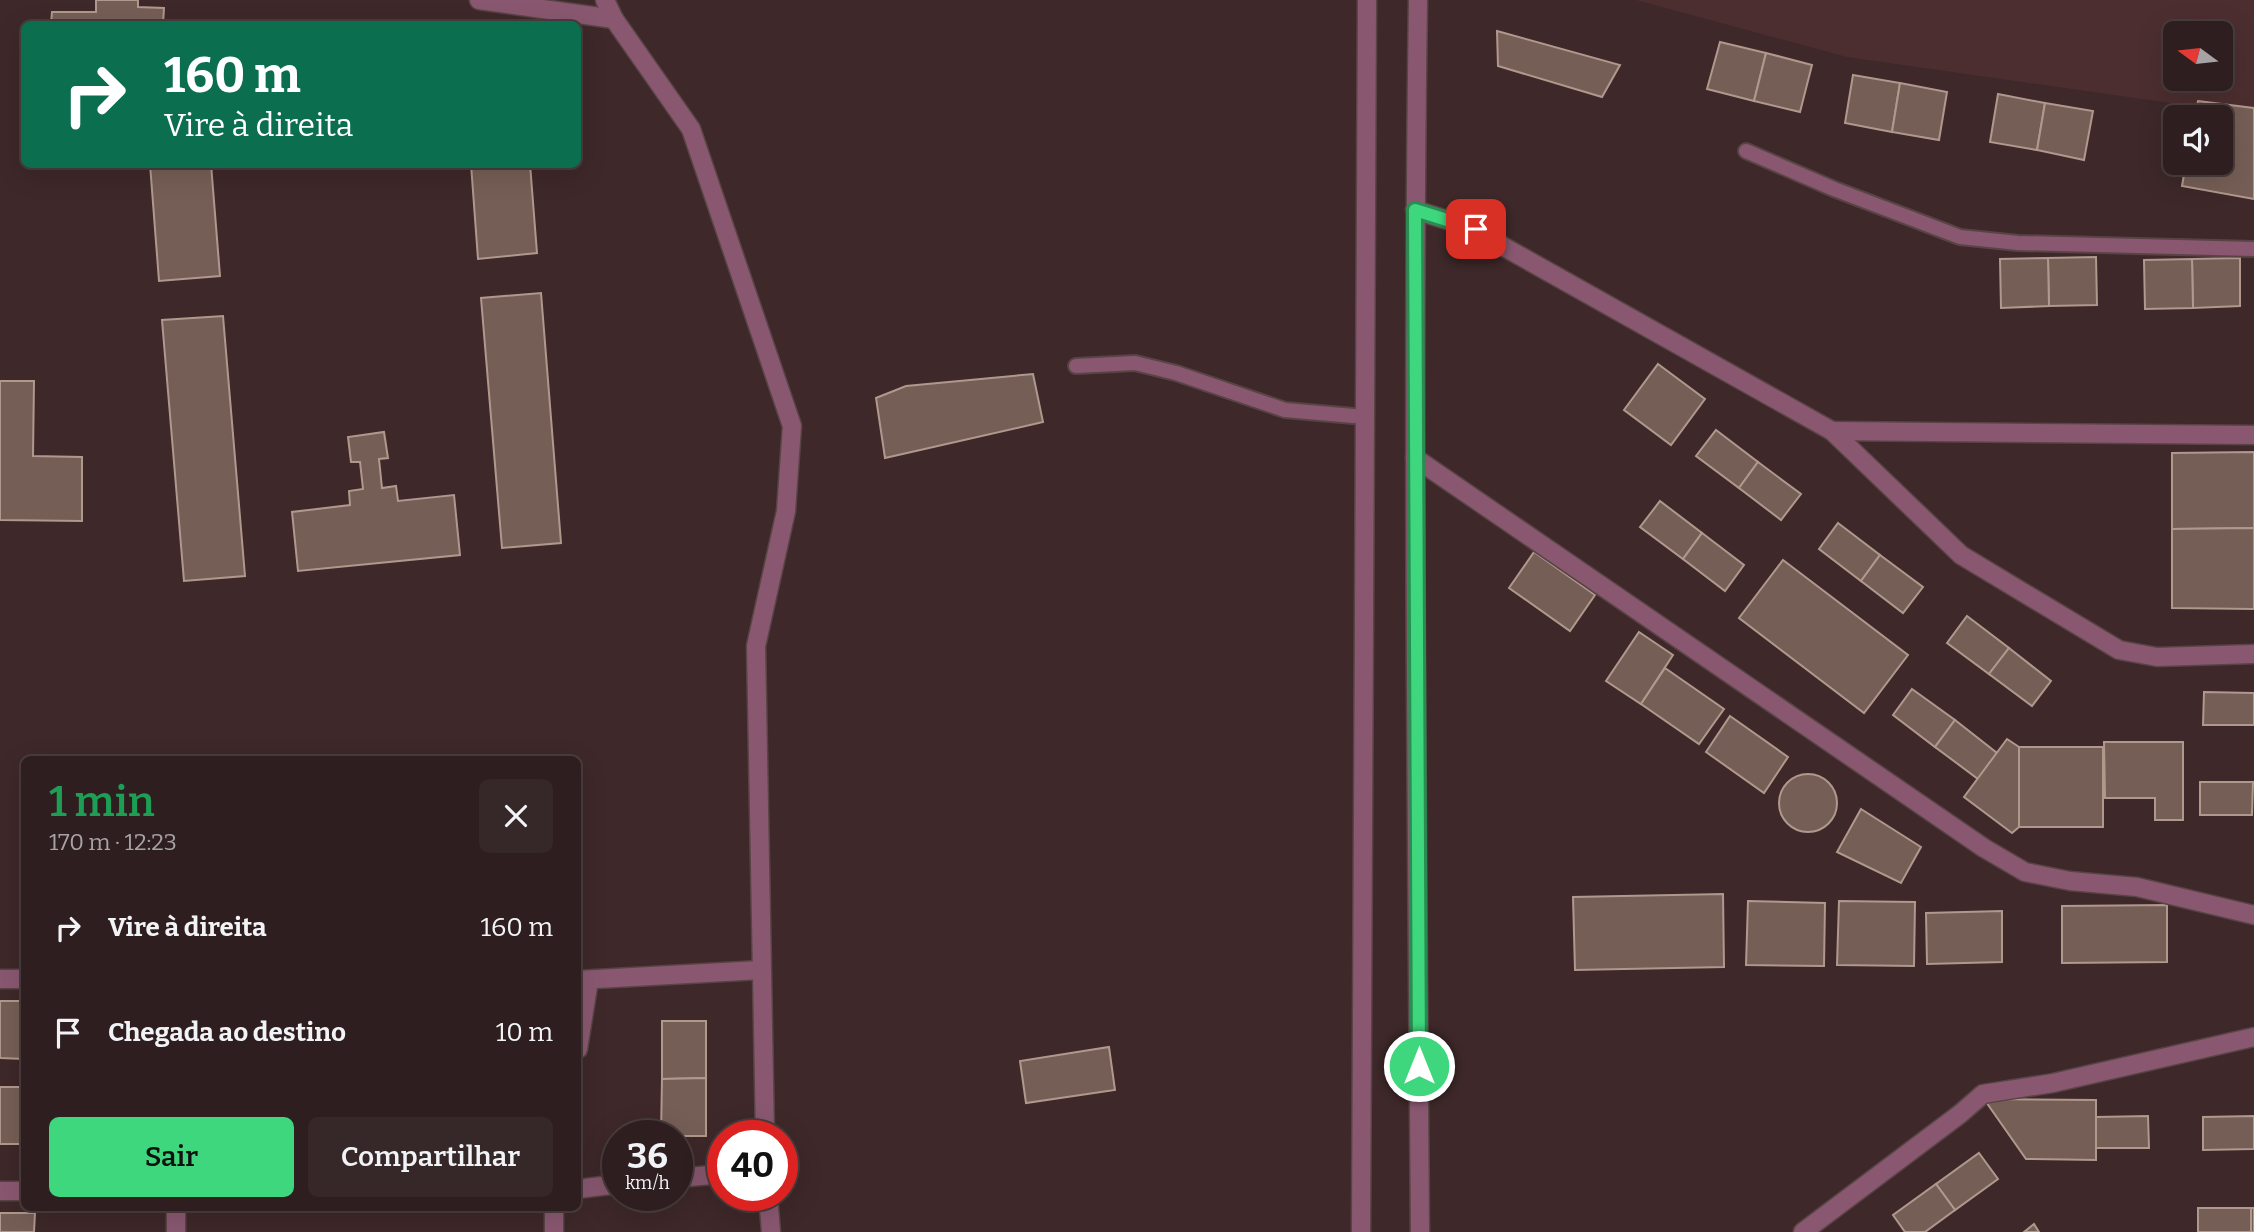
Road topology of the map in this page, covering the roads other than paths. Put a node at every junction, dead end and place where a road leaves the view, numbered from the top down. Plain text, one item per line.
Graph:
1 (479, 0) edge
2 (605, 0) edge
3 (1367, 0) edge
4 (1418, 0) edge
5 (614, 19) junction
6 (1746, 151) dead end
7 (1415, 210) junction
8 (2254, 249) edge
9 (1076, 366) dead end
10 (1365, 417) junction
11 (1832, 431) junction
12 (2254, 435) edge
13 (1415, 458) junction
14 (2254, 654) edge
15 (2254, 915) edge
16 (761, 970) junction
17 (0, 979) edge
18 (21, 979) edge
19 (583, 980) edge
20 (581, 1008) edge
21 (2254, 1037) edge
22 (765, 1120) edge
23 (602, 1186) edge
24 (581, 1189) edge
25 (0, 1191) edge
26 (21, 1191) edge
27 (176, 1211) edge
28 (554, 1211) edge
29 (769, 1211) edge
30 (176, 1232) edge
31 (554, 1232) edge
32 (771, 1232) edge
33 (1362, 1232) edge
34 (1420, 1232) edge
35 (1803, 1232) edge

1 - 5 street
2 - 5 street
3 - 10 street
4 - 7 street
5 - 16 street
6 - 8 lane
7 - 11 street
7 - 13 street
9 - 10 lane
10 - 33 street
11 - 12 street
11 - 14 street
13 - 15 street
13 - 34 street
16 - 19 street
16 - 22 street
17 - 18 street
19 - 20 street
21 - 35 street
23 - 24 street
25 - 26 street
27 - 30 street
28 - 31 street
29 - 32 street

